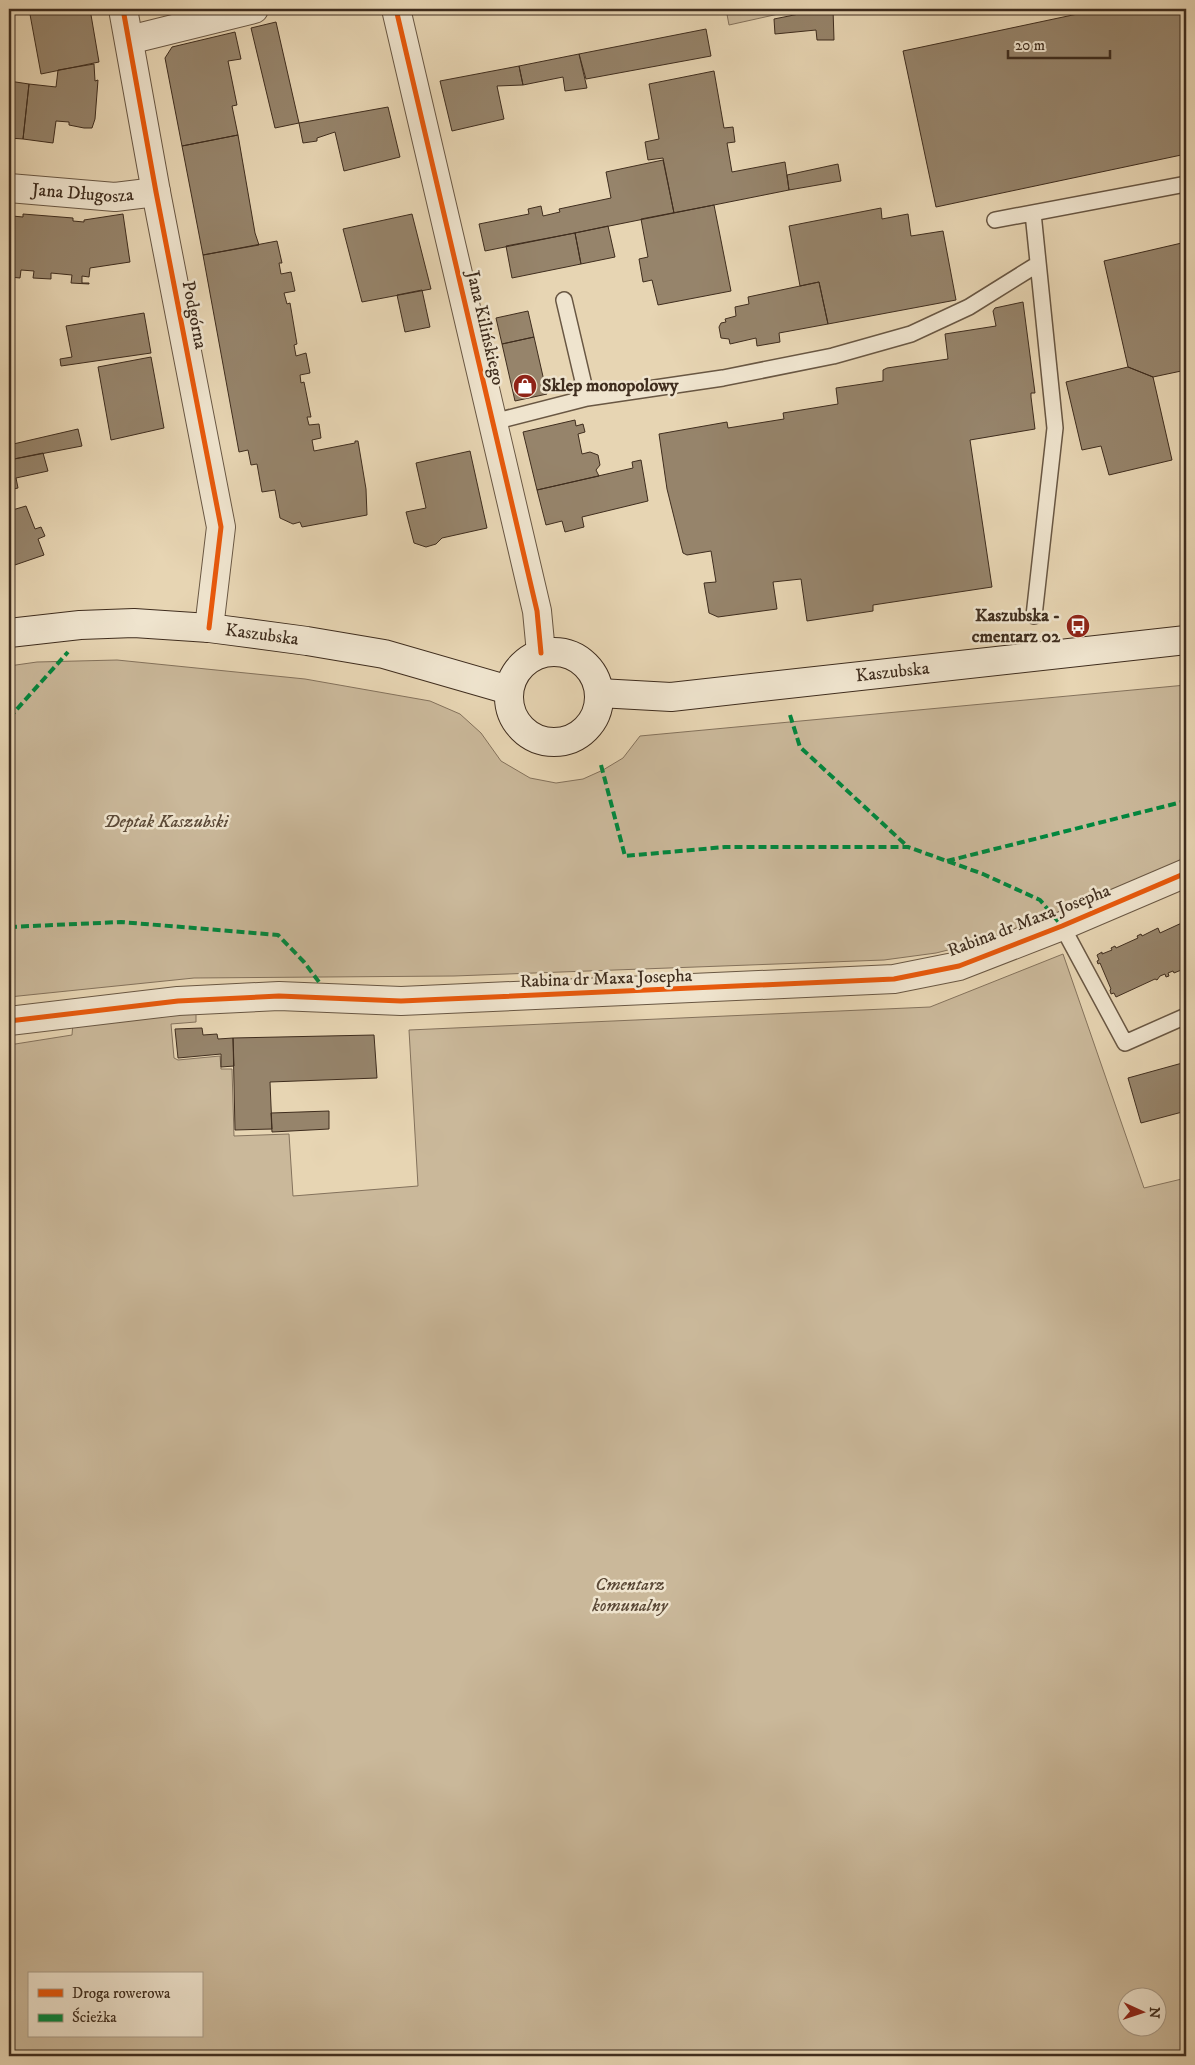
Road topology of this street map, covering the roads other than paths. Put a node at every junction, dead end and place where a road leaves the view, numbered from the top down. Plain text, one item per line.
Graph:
1 (123, 9) edge
2 (254, 9) edge
3 (396, 9) edge
4 (129, 40) junction
5 (1186, 184) edge
6 (9, 188) edge
7 (156, 192) junction
8 (1034, 213) junction
9 (995, 220) dead end
10 (1038, 264) junction
11 (564, 300) dead end
12 (586, 398) junction
13 (492, 422) junction
14 (1034, 616) dead end
15 (209, 628) junction
16 (9, 633) edge
17 (1186, 640) edge
18 (541, 653) junction
19 (509, 690) junction
20 (599, 693) junction
21 (1186, 873) edge
22 (1062, 926) junction
23 (1186, 1016) edge
24 (9, 1022) edge

1 - 4 street, Podgórna
2 - 4 street
3 - 13 street, Jana Kilińskiego
4 - 7 street, Podgórna
5 - 8 lane
6 - 7 street, Jana Długosza
7 - 15 street, Podgórna
8 - 9 lane
8 - 10 lane
10 - 12 lane
10 - 14 lane
11 - 12 lane
12 - 13 lane
13 - 18 street, Jana Kilińskiego
15 - 16 street, Kaszubska
15 - 19 street, Kaszubska
17 - 20 street, Kaszubska
18 - 19 street
18 - 20 street
19 - 20 street
21 - 22 street, Rabina dr Maxa Josepha
22 - 23 lane
22 - 24 street, Rabina dr Maxa Josepha

